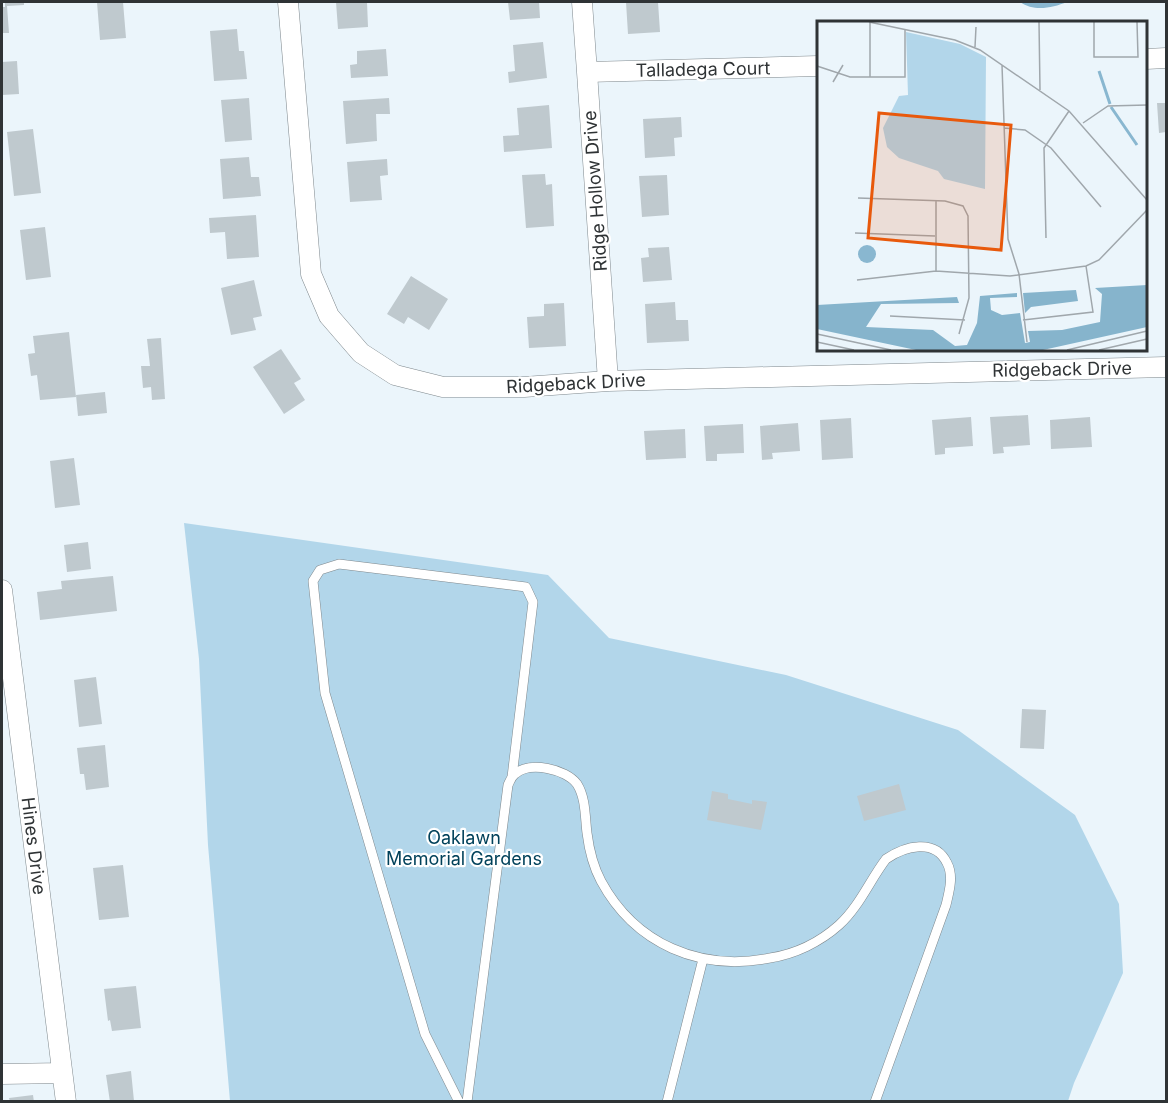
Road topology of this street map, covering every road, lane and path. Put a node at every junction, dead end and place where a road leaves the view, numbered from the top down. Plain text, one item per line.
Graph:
1 (288, 2) edge
2 (582, 2) edge
3 (1167, 58) edge
4 (1147, 59) edge
5 (817, 66) edge
6 (588, 72) junction
7 (1167, 367) edge
8 (608, 381) junction
9 (2, 590) edge
10 (512, 777) junction
11 (703, 959) junction
12 (62, 1072) junction
13 (2, 1074) edge
14 (66, 1101) edge
15 (459, 1101) edge
16 (467, 1101) edge
17 (667, 1101) edge
18 (875, 1101) edge

1 - 8 street, Ridgeback Drive
2 - 6 street, Ridge Hollow Drive
3 - 4 street
5 - 6 street, Talladega Court
6 - 8 street, Ridge Hollow Drive
7 - 8 street, Ridgeback Drive
9 - 12 street, Hines Drive
10 - 11 lane
10 - 15 lane
10 - 16 lane
11 - 17 lane
11 - 18 lane
12 - 13 street
12 - 14 street, Hines Drive

